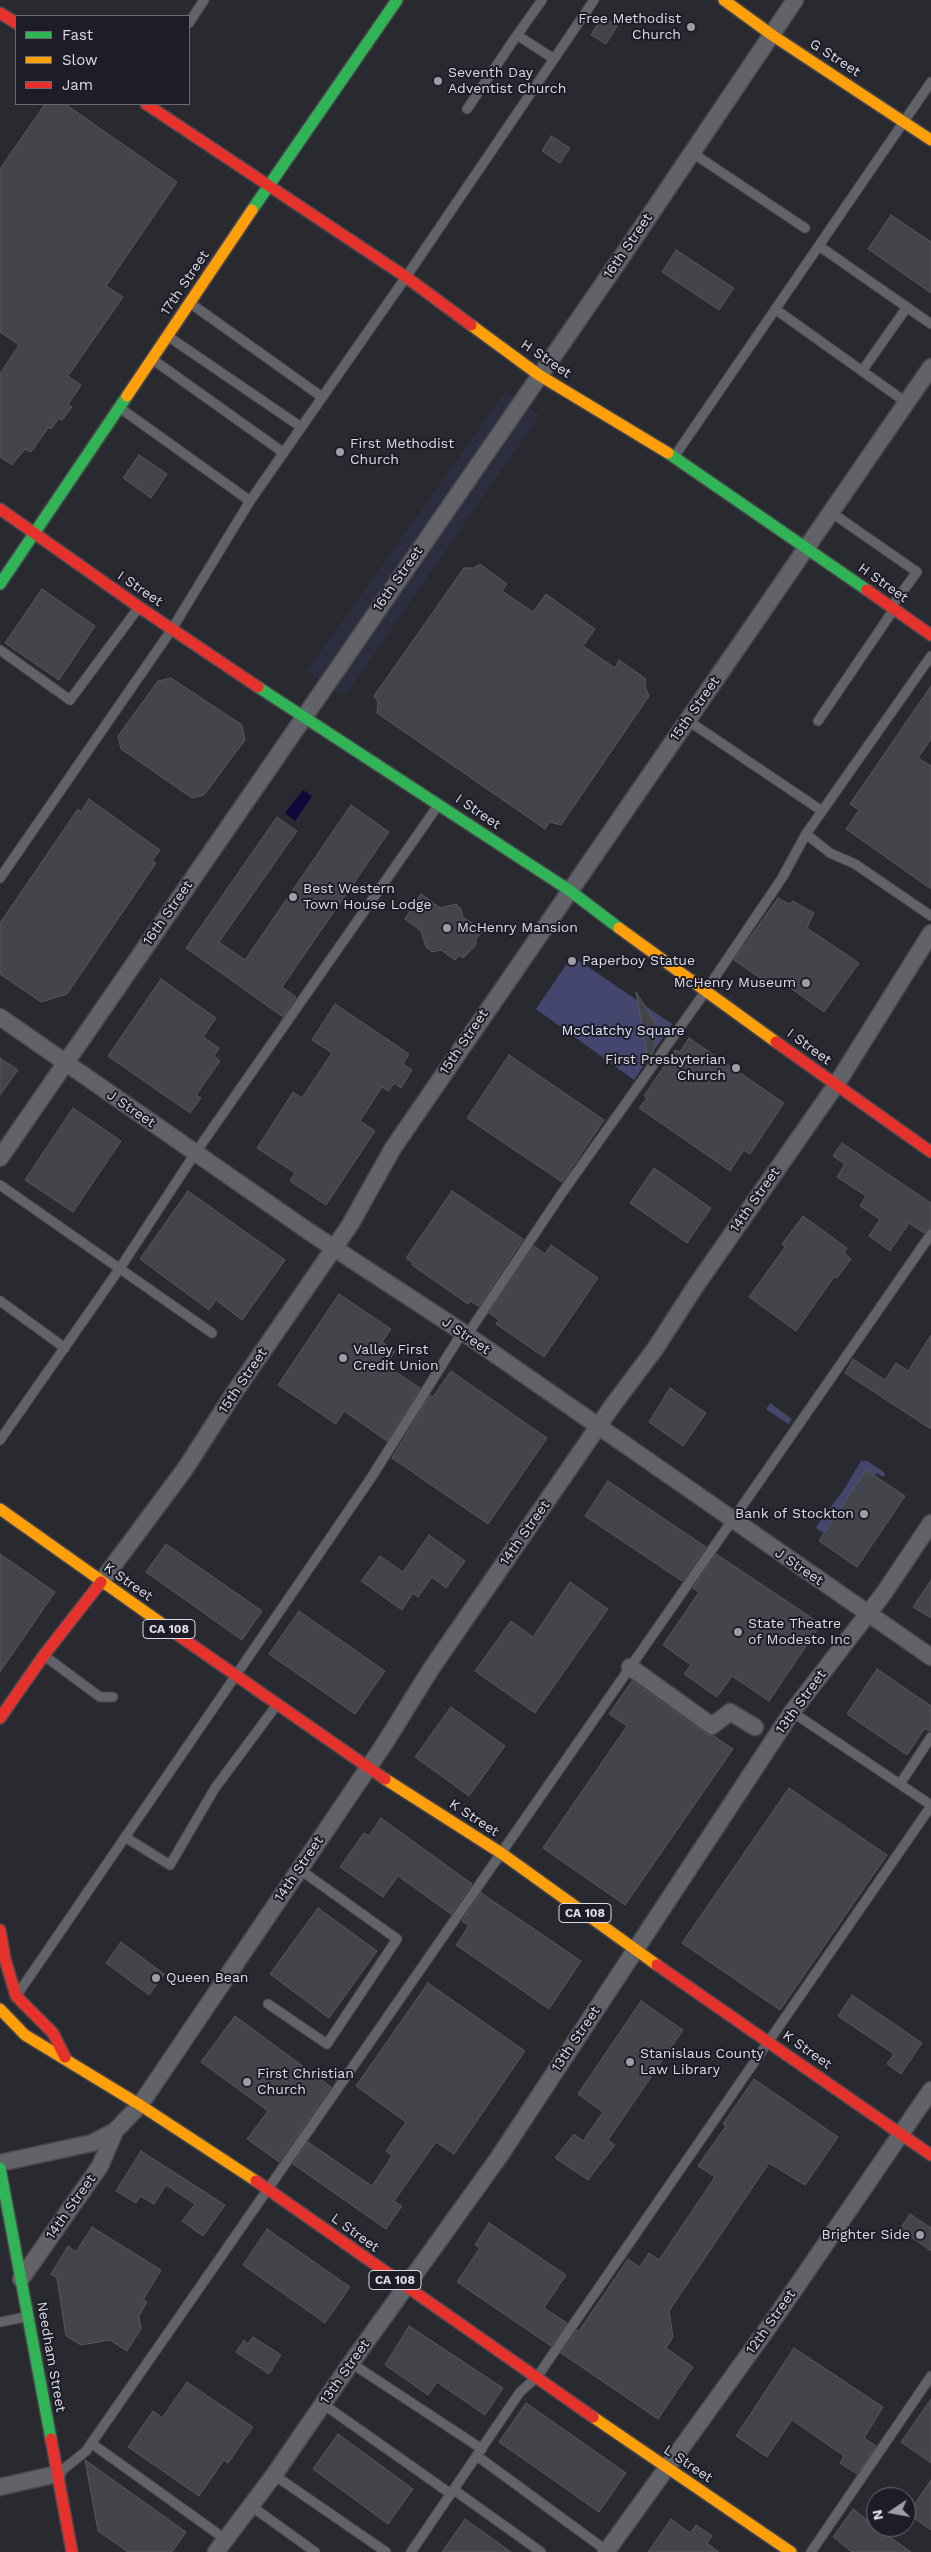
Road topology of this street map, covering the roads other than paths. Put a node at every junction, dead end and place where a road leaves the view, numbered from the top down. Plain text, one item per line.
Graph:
1 (204, 0) edge
2 (397, 0) edge
3 (542, 0) edge
4 (594, 0) edge
5 (724, 0) edge
6 (795, 0) edge
7 (0, 13) edge
8 (190, 21) edge
9 (15, 22) edge
10 (517, 35) junction
11 (772, 35) junction
12 (554, 59) junction
13 (931, 82) edge
14 (147, 105) edge
15 (467, 109) dead end
16 (904, 121) junction
17 (931, 140) edge
18 (691, 152) junction
19 (268, 187) junction
20 (805, 228) dead end
21 (820, 246) junction
22 (406, 277) junction
23 (190, 303) junction
24 (907, 307) junction
25 (776, 309) junction
26 (931, 324) edge
27 (168, 336) junction
28 (152, 358) junction
29 (931, 367) edge
30 (862, 371) junction
31 (539, 375) junction
32 (322, 397) junction
33 (907, 403) junction
34 (120, 408) junction
35 (301, 427) junction
36 (284, 452) junction
37 (674, 457) junction
38 (250, 501) junction
39 (0, 510) edge
40 (832, 513) junction
41 (36, 534) junction
42 (807, 549) junction
43 (0, 584) edge
44 (139, 607) junction
45 (892, 608) junction
46 (172, 629) junction
47 (931, 635) edge
48 (0, 650) edge
49 (931, 656) edge
50 (303, 716) junction
51 (688, 720) junction
52 (818, 720) dead end
53 (439, 804) junction
54 (822, 811) junction
55 (806, 834) junction
56 (0, 878) edge
57 (569, 890) junction
58 (931, 916) edge
59 (931, 933) edge
60 (705, 992) junction
61 (0, 1017) edge
62 (65, 1064) junction
63 (836, 1085) junction
64 (196, 1152) junction
65 (931, 1152) edge
66 (0, 1158) edge
67 (0, 1185) edge
68 (931, 1234) edge
69 (333, 1248) junction
70 (120, 1268) junction
71 (0, 1301) edge
72 (212, 1333) dead end
73 (464, 1334) junction
74 (64, 1348) junction
75 (597, 1427) junction
76 (0, 1440) edge
77 (0, 1509) edge
78 (731, 1520) junction
79 (931, 1523) edge
80 (101, 1582) junction
81 (868, 1614) junction
82 (44, 1655) junction
83 (931, 1657) edge
84 (630, 1667) junction
85 (236, 1677) junction
86 (113, 1696) dead end
87 (277, 1704) junction
88 (792, 1712) junction
89 (1, 1715) edge
90 (754, 1727) dead end
91 (0, 1728) edge
92 (931, 1737) edge
93 (367, 1767) junction
94 (900, 1784) junction
95 (931, 1806) edge
96 (125, 1837) junction
97 (501, 1853) junction
98 (299, 1869) junction
99 (0, 1930) edge
100 (636, 1950) junction
101 (16, 1996) junction
102 (268, 2004) dead end
103 (0, 2009) edge
104 (769, 2041) junction
105 (66, 2061) junction
106 (931, 2090) edge
107 (140, 2105) junction
108 (115, 2131) junction
109 (901, 2135) junction
110 (931, 2155) edge
111 (0, 2163) edge
112 (0, 2168) edge
113 (269, 2190) junction
114 (21, 2279) junction
115 (406, 2288) junction
116 (28, 2316) junction
117 (0, 2322) edge
118 (351, 2362) junction
119 (931, 2376) edge
120 (537, 2377) junction
121 (323, 2404) junction
122 (91, 2443) junction
123 (479, 2452) junction
124 (668, 2469) junction
125 (57, 2474) junction
126 (274, 2475) junction
127 (0, 2487) edge
128 (453, 2492) junction
129 (250, 2506) junction
130 (220, 2546) edge
131 (375, 2549) edge
132 (73, 2551) edge
133 (315, 2552) edge
134 (386, 2552) edge
135 (411, 2552) edge
136 (541, 2552) edge
137 (606, 2552) edge
138 (791, 2552) edge
139 (811, 2552) edge

1 - 8 lane
2 - 19 main road, 17th Street
3 - 10 lane
4 - 12 lane
5 - 11 main road, G Street
6 - 11 street, 16th Street
7 - 9 main road
10 - 12 lane
10 - 15 lane
11 - 16 main road, G Street
11 - 18 street, 16th Street
12 - 22 lane
13 - 16 lane
14 - 19 main road, H Street
16 - 17 main road, G Street
16 - 21 lane
18 - 20 lane
18 - 31 street, 16th Street
19 - 22 main road, H Street
19 - 23 main road, 17th Street
21 - 24 lane
21 - 25 lane
22 - 31 main road, H Street
22 - 32 lane
23 - 27 main road, 17th Street
23 - 32 lane
24 - 26 lane
24 - 30 lane
25 - 30 lane
25 - 37 lane
27 - 28 main road, 17th Street
27 - 35 lane
28 - 34 main road, 17th Street
28 - 36 lane
29 - 33 street, 15th Street
30 - 33 lane
31 - 37 main road, H Street
31 - 50 street, 16th Street
32 - 35 lane
33 - 40 street, 15th Street
34 - 38 lane
34 - 41 main road, 17th Street
35 - 36 lane
36 - 38 lane
37 - 42 main road, H Street
38 - 46 lane
39 - 41 main road, I Street
40 - 42 street, 15th Street
40 - 45 lane
41 - 43 main road, 17th Street
41 - 44 main road, I Street
42 - 45 main road, H Street
42 - 51 street, 15th Street
44 - 46 main road, I Street
44 - 48 lane
45 - 47 main road, H Street
45 - 52 lane
46 - 50 main road, I Street
46 - 56 lane
49 - 54 lane
50 - 53 main road, I Street
50 - 62 street, 16th Street
51 - 54 lane
51 - 57 street, 15th Street
53 - 57 main road, I Street
53 - 64 lane
54 - 55 lane
55 - 58 lane
55 - 60 lane
57 - 60 main road, I Street
57 - 69 street, 15th Street
59 - 63 street, 14th Street
60 - 63 main road, I Street
60 - 73 lane
61 - 62 street, J Street
62 - 64 street, J Street
62 - 66 street, 16th Street
63 - 65 main road, I Street
63 - 75 street, 14th Street
64 - 69 street, J Street
64 - 70 lane
67 - 70 lane
68 - 78 lane
69 - 73 street, J Street
69 - 80 street, 15th Street
70 - 72 lane
70 - 74 lane
71 - 74 lane
73 - 75 street, J Street
73 - 85 lane
74 - 76 lane
75 - 78 street, J Street
75 - 93 street, 14th Street
77 - 80 main road, K Street / CA 108
78 - 81 street, J Street
78 - 84 lane
79 - 81 street, 13th Street
80 - 82 main road, 15th Street
80 - 85 main road, K Street / CA 108
81 - 83 street, J Street
81 - 88 street, 13th Street
82 - 86 lane
82 - 89 main road, 15th Street
84 - 90 street
84 - 97 lane
85 - 87 main road, K Street / CA 108
85 - 96 lane
87 - 93 main road, K Street / CA 108
87 - 96 lane
88 - 94 lane
88 - 100 street, 13th Street
89 - 91 main road
92 - 94 lane
93 - 97 main road, K Street / CA 108
93 - 98 street, 14th Street
94 - 95 lane
95 - 104 lane
96 - 101 lane
97 - 100 main road, K Street / CA 108
97 - 113 lane
98 - 102 lane
98 - 107 street, 14th Street
99 - 101 main road
100 - 104 main road, K Street / CA 108
100 - 115 street, 13th Street
101 - 105 main road
103 - 105 main road, L Street / CA 108
104 - 109 main road, K Street / CA 108
104 - 120 lane
105 - 107 main road, L Street / CA 108
106 - 109 street, 12th Street
107 - 108 street, 14th Street
107 - 113 main road, L Street / CA 108
108 - 111 street, 14th Street
108 - 114 street, 14th Street
109 - 110 main road, K Street / CA 108
109 - 124 street, 12th Street
112 - 114 main road, Needham Street
113 - 115 main road, L Street / CA 108
113 - 122 lane
114 - 116 main road, Needham Street
115 - 118 street, 13th Street
115 - 120 main road, L Street / CA 108
116 - 117 lane
116 - 125 main road, Needham Street
118 - 121 street, 13th Street
118 - 123 lane
119 - 139 lane
120 - 123 lane
120 - 124 main road, L Street / CA 108
121 - 126 street, 13th Street
121 - 128 lane
122 - 125 lane
122 - 130 lane
123 - 128 lane
123 - 137 lane
124 - 137 street, 12th Street
124 - 138 main road, L Street / CA 108
125 - 127 street
125 - 132 main road, Needham Street
126 - 129 street, 13th Street
126 - 131 lane
128 - 135 lane
128 - 136 lane
129 - 130 street, 13th Street
129 - 133 lane
131 - 134 lane

